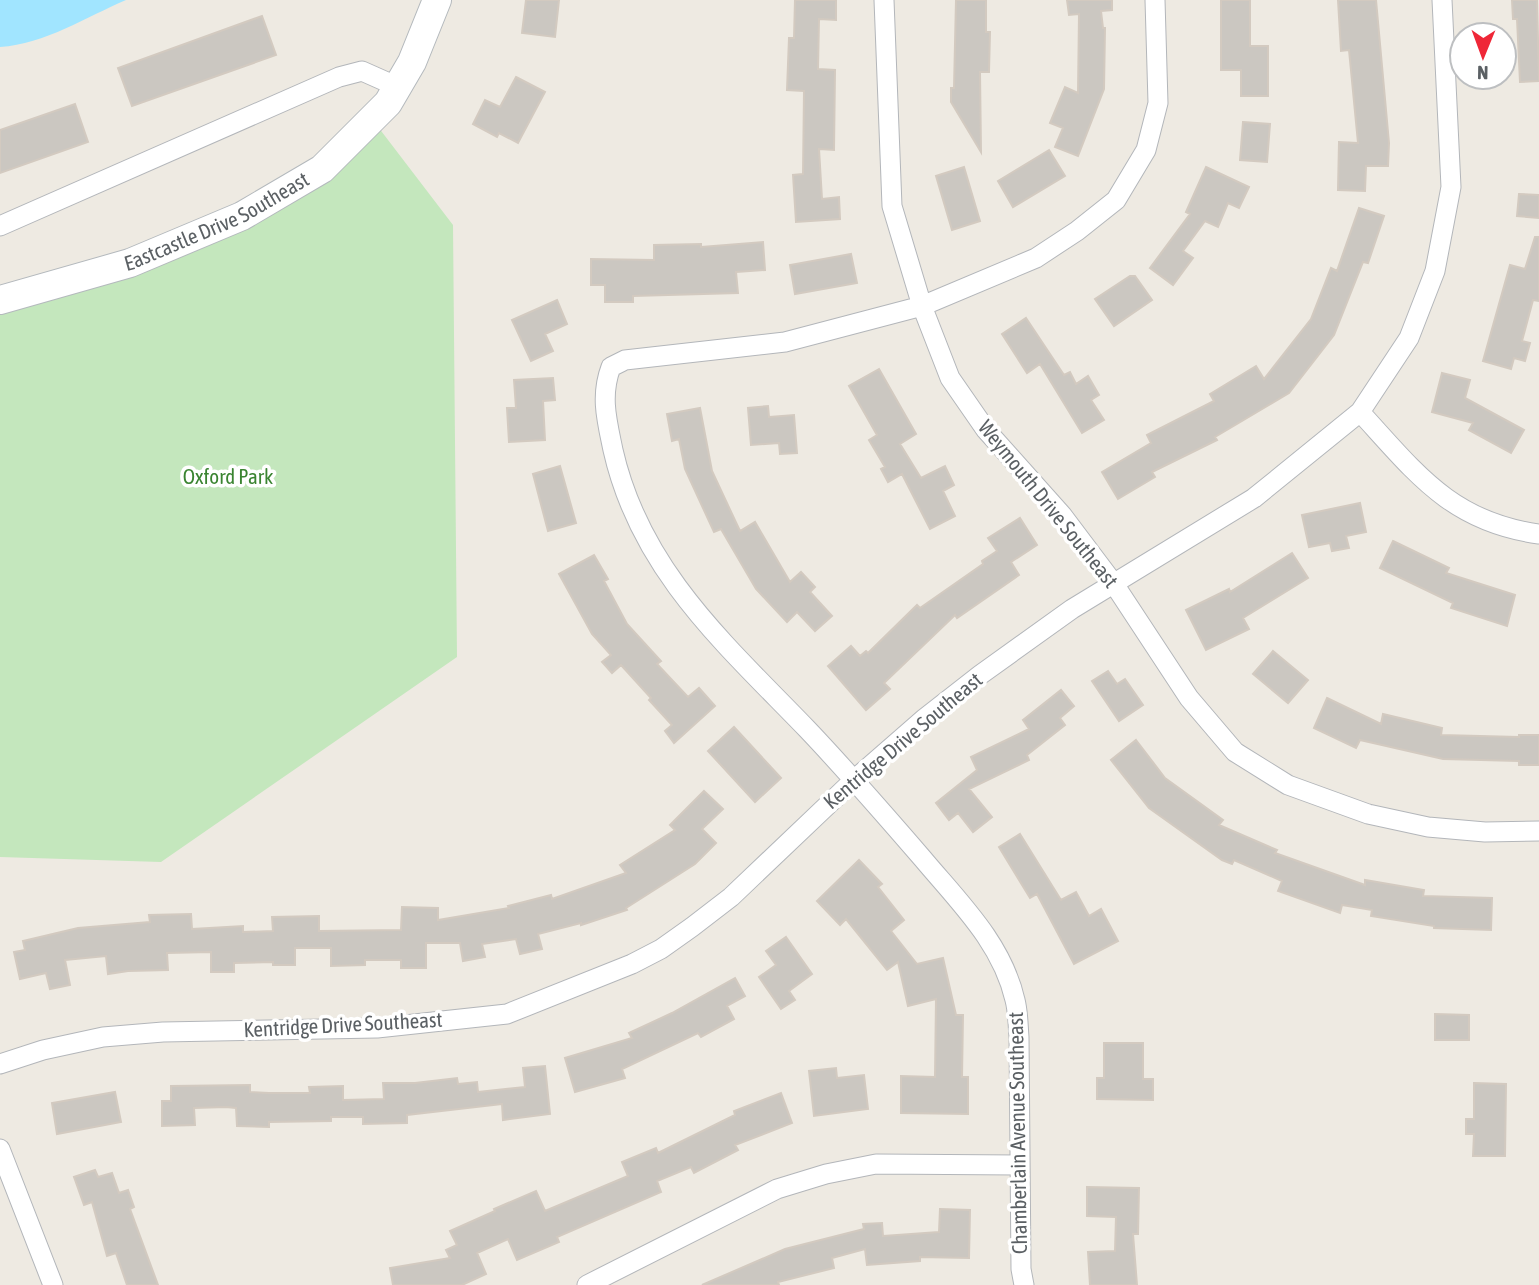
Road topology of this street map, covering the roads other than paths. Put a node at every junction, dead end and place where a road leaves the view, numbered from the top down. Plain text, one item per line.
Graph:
1 (437, 0) edge
2 (884, 0) edge
3 (1155, 0) edge
4 (1442, 0) edge
5 (398, 87) junction
6 (0, 226) edge
7 (0, 300) edge
8 (922, 306) junction
9 (1360, 412) junction
10 (1539, 534) edge
11 (1114, 584) junction
12 (855, 779) junction
13 (1539, 831) edge
14 (0, 1064) edge
15 (0, 1149) edge
16 (1019, 1165) junction
17 (594, 1284) edge
18 (53, 1285) edge
19 (1024, 1285) edge

1 - 5 street, Eastcastle Drive Southeast
2 - 8 street, Weymouth Drive Southeast
3 - 8 street
4 - 9 street, Kentridge Drive Southeast
5 - 6 street
5 - 7 street, Eastcastle Drive Southeast
8 - 11 street, Weymouth Drive Southeast
8 - 12 street, Chamberlain Avenue Southeast
9 - 10 street
9 - 11 street, Kentridge Drive Southeast
11 - 12 street, Kentridge Drive Southeast
11 - 13 street, Weymouth Drive Southeast
12 - 14 street, Kentridge Drive Southeast
12 - 16 street, Chamberlain Avenue Southeast
15 - 18 street
16 - 17 street
16 - 19 street, Chamberlain Avenue Southeast

